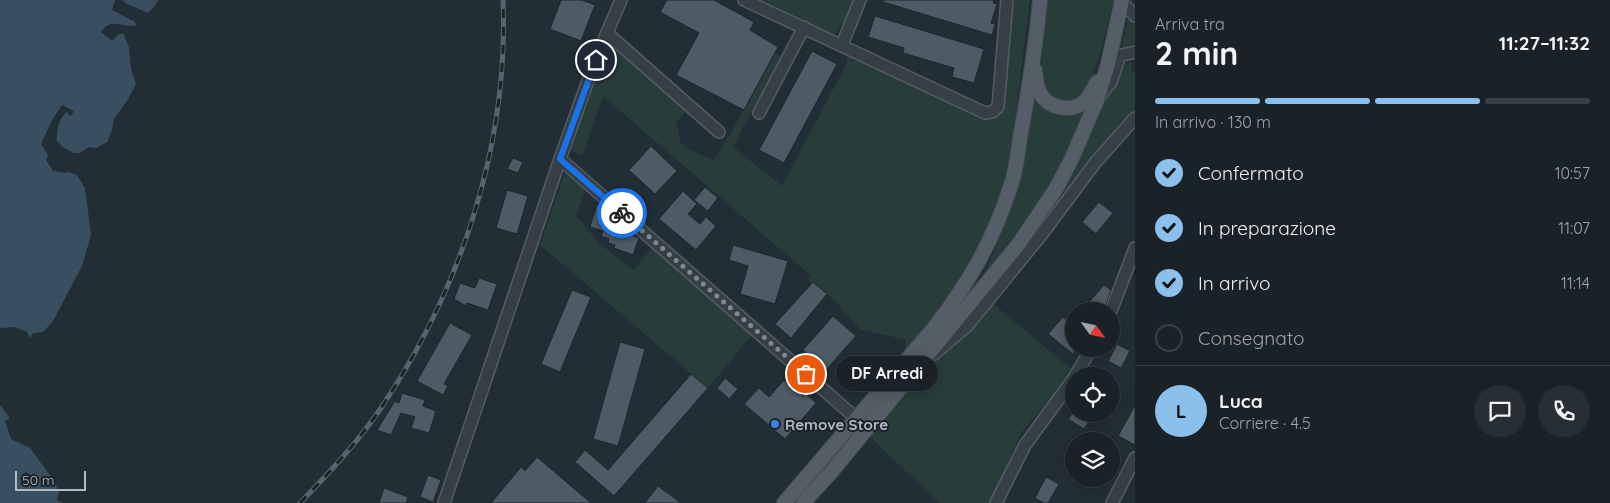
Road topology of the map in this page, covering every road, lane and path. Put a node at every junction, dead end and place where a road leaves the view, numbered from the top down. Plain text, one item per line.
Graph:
1 (621, 0) edge
2 (744, 0) edge
3 (860, 0) edge
4 (1007, 0) edge
5 (1040, 0) edge
6 (1122, 1) edge
7 (1135, 16) edge
8 (804, 27) junction
9 (607, 33) junction
10 (842, 45) junction
11 (1135, 52) edge
12 (1033, 54) junction
13 (1112, 59) junction
14 (759, 113) dead end
15 (1135, 118) edge
16 (719, 132) dead end
17 (560, 159) junction
18 (1135, 248) edge
19 (1114, 302) edge
20 (912, 373) junction
21 (1065, 389) edge
22 (857, 419) junction
23 (1135, 458) edge
24 (444, 503) edge
25 (784, 503) edge
26 (802, 503) edge
27 (996, 503) edge
28 (1112, 503) edge

1 - 9 street
2 - 8 street
3 - 10 street
4 - 10 street
5 - 12 main road
6 - 7 street
6 - 13 main road
8 - 10 street
8 - 14 street
9 - 16 street
9 - 17 street
11 - 13 street
12 - 13 main road
12 - 22 main road
13 - 20 main road
15 - 20 street
17 - 22 street
17 - 24 street
18 - 19 street
20 - 26 main road
21 - 27 street
22 - 25 main road
23 - 28 street

